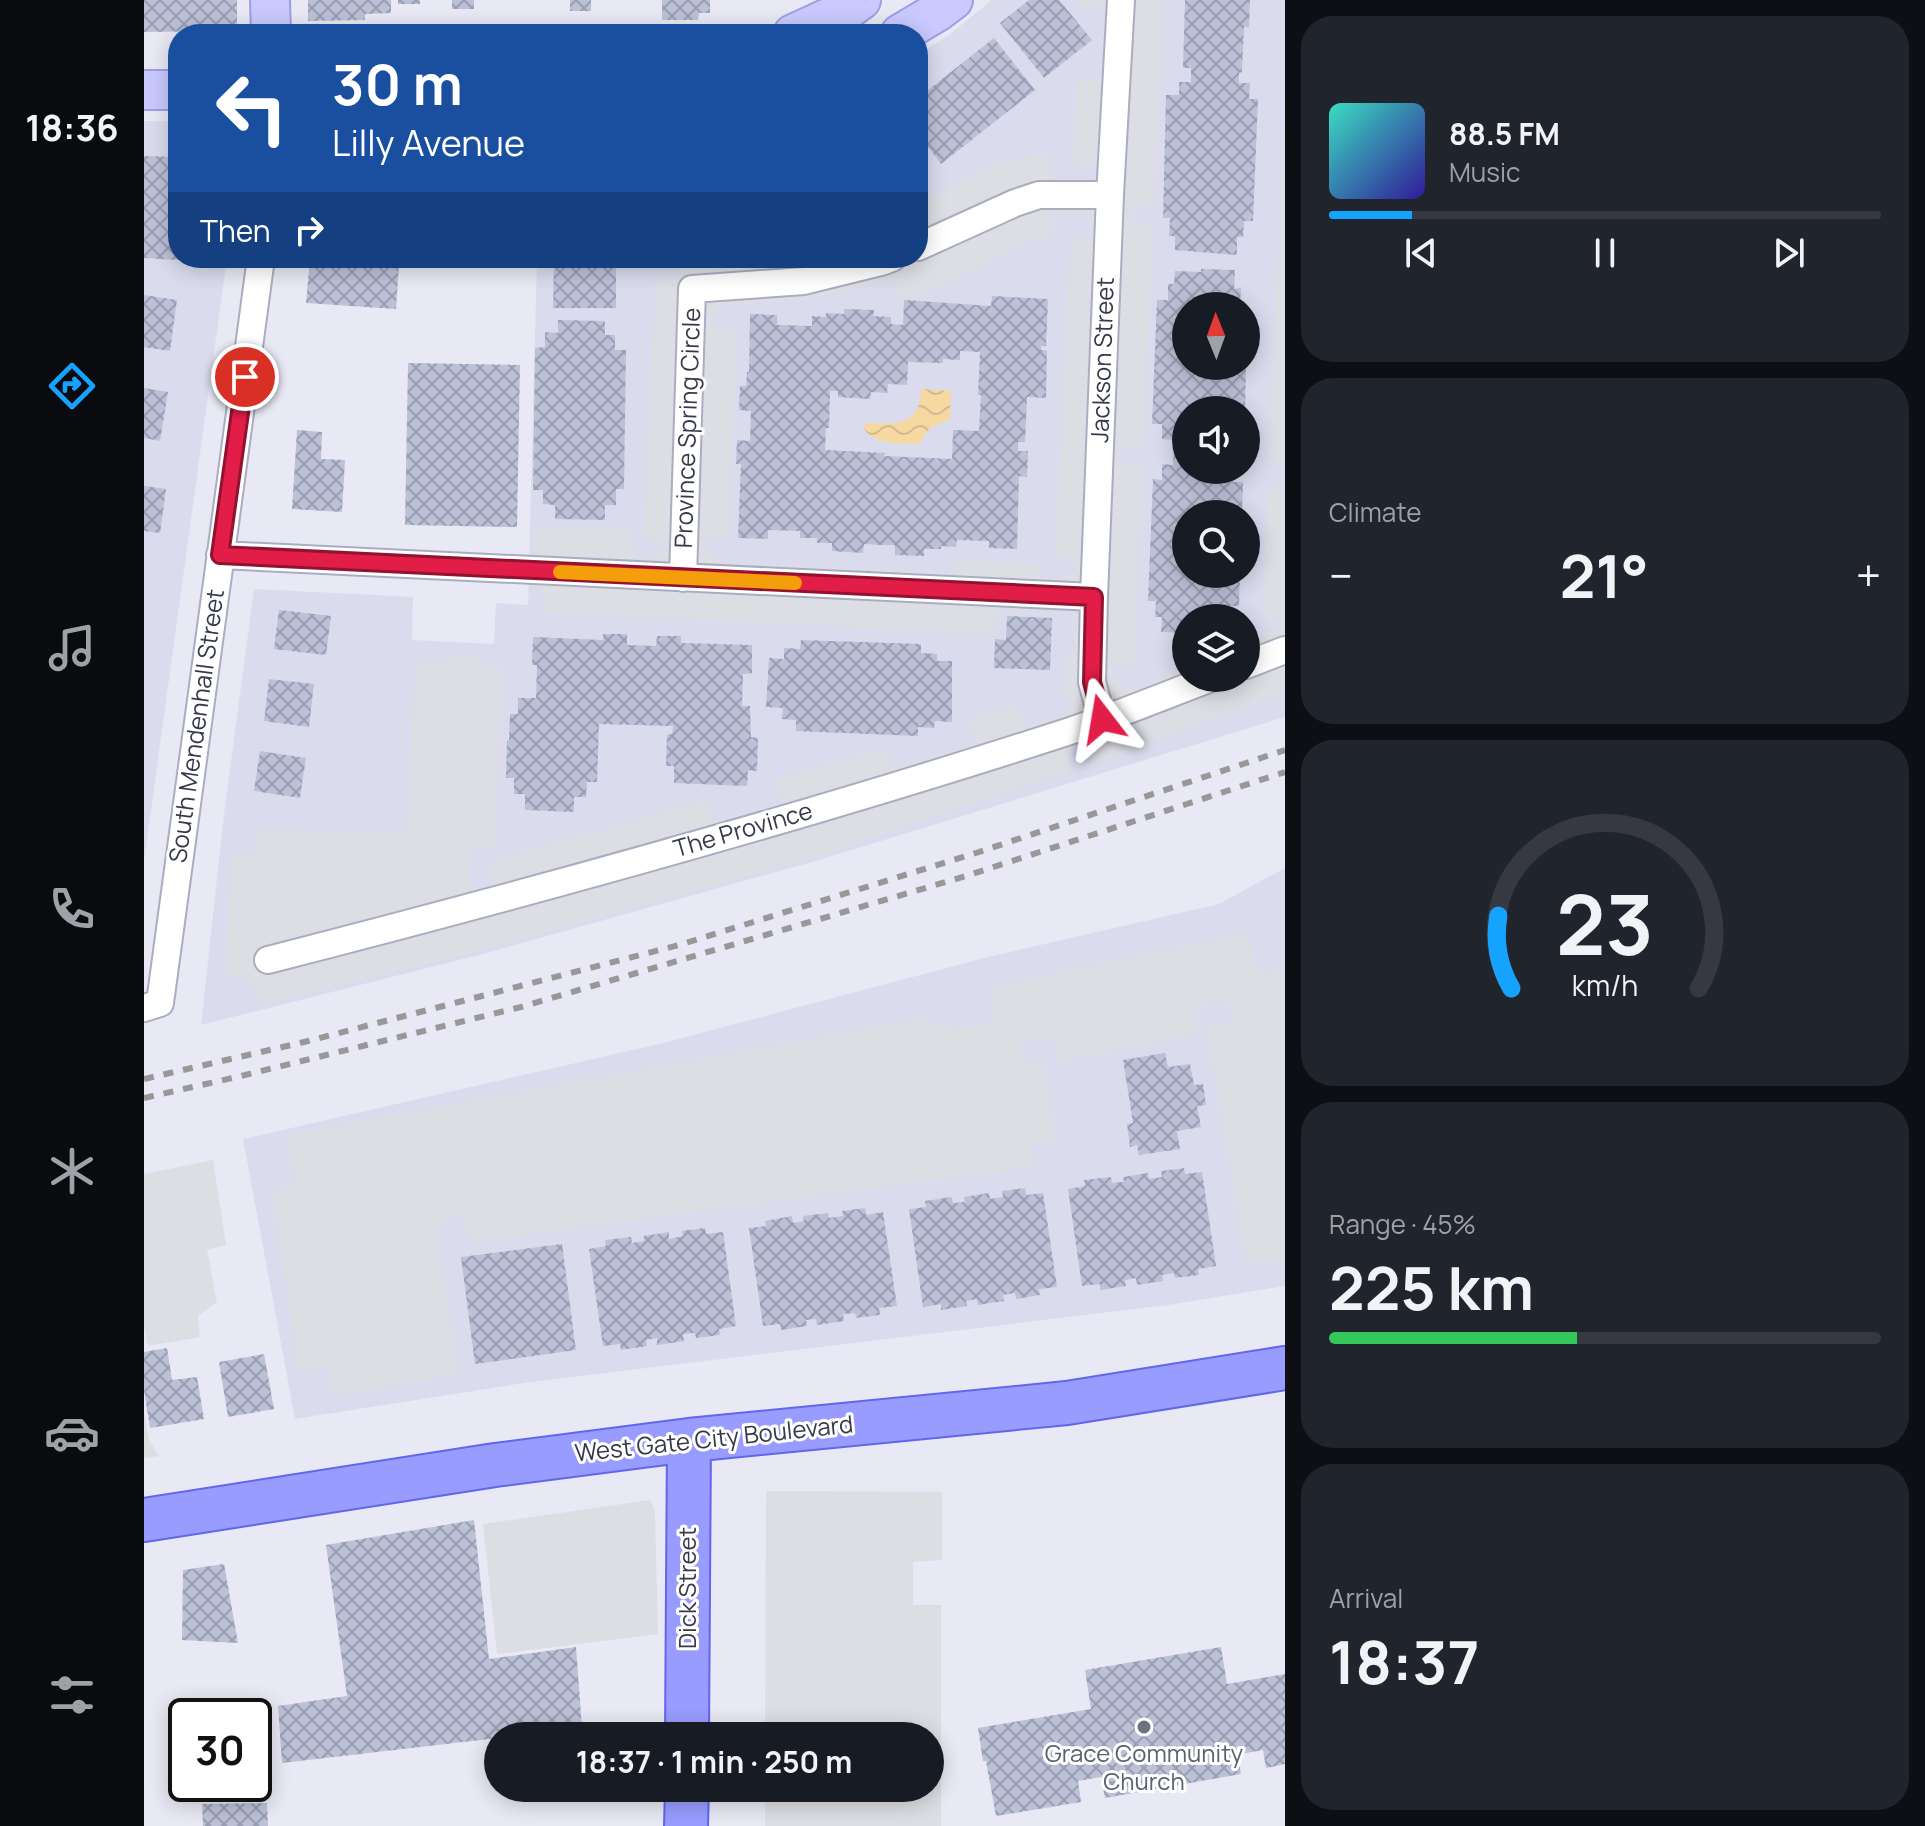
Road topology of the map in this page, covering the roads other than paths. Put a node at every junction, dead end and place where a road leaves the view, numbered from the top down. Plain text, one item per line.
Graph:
1 (270, 0) edge
2 (861, 0) edge
3 (953, 0) edge
4 (1121, 0) edge
5 (271, 24) edge
6 (815, 24) edge
7 (917, 24) edge
8 (144, 90) edge
9 (168, 90) edge
10 (1110, 195) junction
11 (928, 242) edge
12 (260, 268) edge
13 (857, 268) edge
14 (220, 555) junction
15 (683, 578) junction
16 (1094, 597) junction
17 (1285, 650) edge
18 (1260, 660) edge
19 (1174, 692) edge
20 (1102, 719) junction
21 (268, 960) dead end
22 (152, 1005) edge
23 (1285, 1368) edge
24 (689, 1440) junction
25 (144, 1520) edge
26 (687, 1722) edge
27 (687, 1802) edge
28 (686, 1826) edge

1 - 5 main road
2 - 6 main road
3 - 7 main road
4 - 10 street, Jackson Street
8 - 9 main road
10 - 11 street
10 - 16 street, Jackson Street
12 - 14 street, South Mendenhall Street
13 - 15 street, Province Spring Circle
14 - 15 street
14 - 22 street, South Mendenhall Street
15 - 16 street
16 - 20 street, Jackson Street
17 - 18 street
19 - 20 street, The Province
20 - 21 street, The Province
23 - 24 main road, West Gate City Boulevard
24 - 25 main road, West Gate City Boulevard
24 - 26 main road, Dick Street
27 - 28 main road

